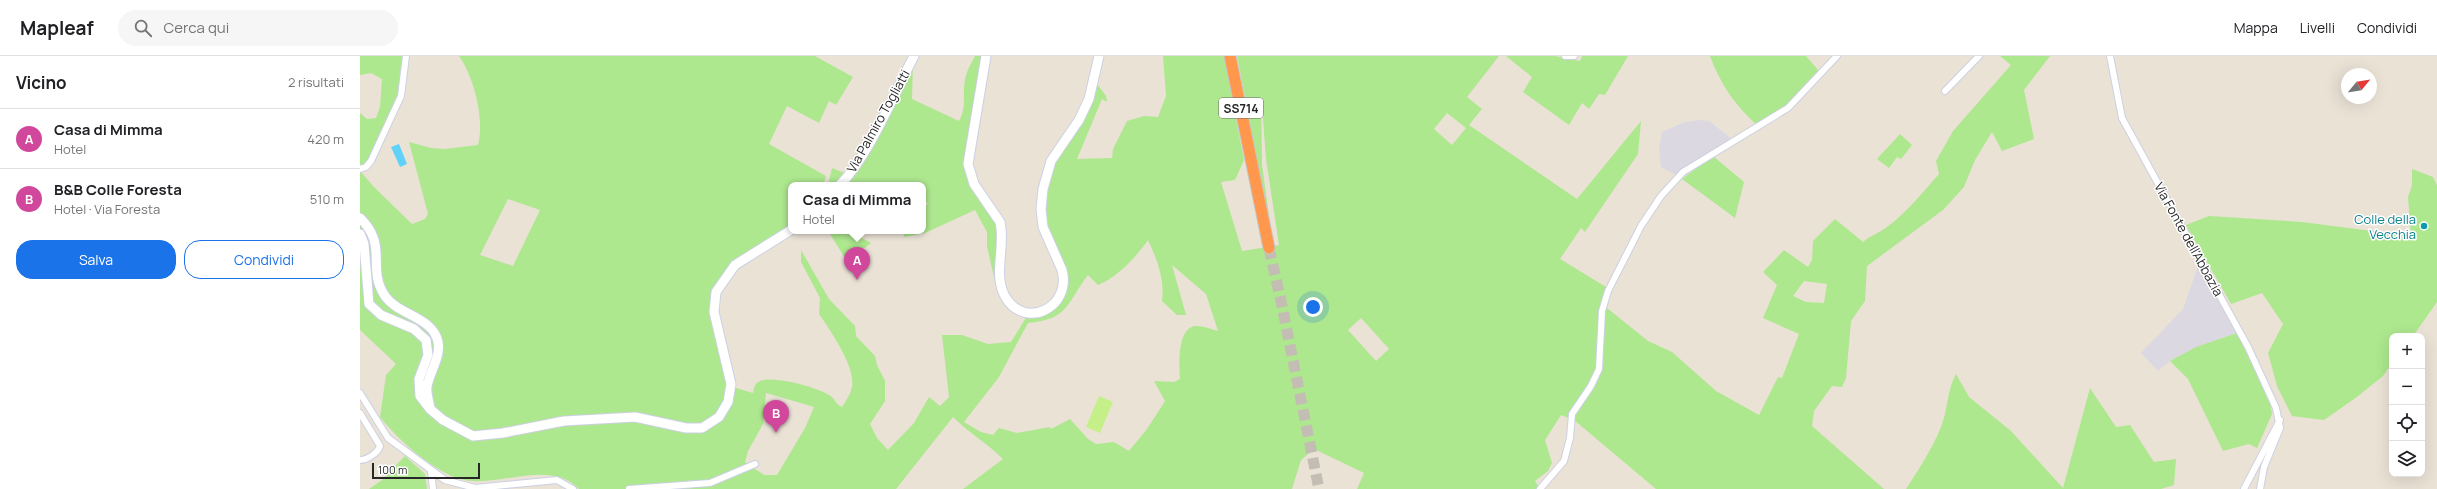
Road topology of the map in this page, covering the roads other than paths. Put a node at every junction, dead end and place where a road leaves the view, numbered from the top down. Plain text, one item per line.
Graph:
1 (406, 56) edge
2 (914, 56) edge
3 (986, 56) edge
4 (1099, 56) edge
5 (1230, 56) edge
6 (1565, 56) edge
7 (1574, 56) edge
8 (1837, 56) edge
9 (1978, 56) edge
10 (2110, 56) edge
11 (1945, 91) dead end
12 (360, 169) edge
13 (843, 182) edge
14 (360, 218) edge
15 (788, 232) edge
16 (360, 234) edge
17 (1269, 248) tunnel mouth
18 (360, 393) edge
19 (430, 409) junction
20 (360, 413) edge
21 (2280, 420) junction
22 (360, 460) edge
23 (755, 464) dead end
24 (431, 471) junction
25 (433, 489) edge
26 (573, 489) edge
27 (629, 489) edge
28 (1540, 489) edge
29 (2244, 489) edge
30 (2260, 489) edge

1 - 12 street
2 - 13 street, Via Palmiro Togliatti
3 - 4 street
5 - 17 highway, SS714
6 - 7 street
8 - 28 street
9 - 11 street
10 - 21 street, Via Fonte dell'Abbazia
14 - 19 street
15 - 19 street
16 - 19 street
18 - 24 street
20 - 22 street
21 - 29 street
21 - 30 street
23 - 27 street
24 - 25 street
24 - 26 street

